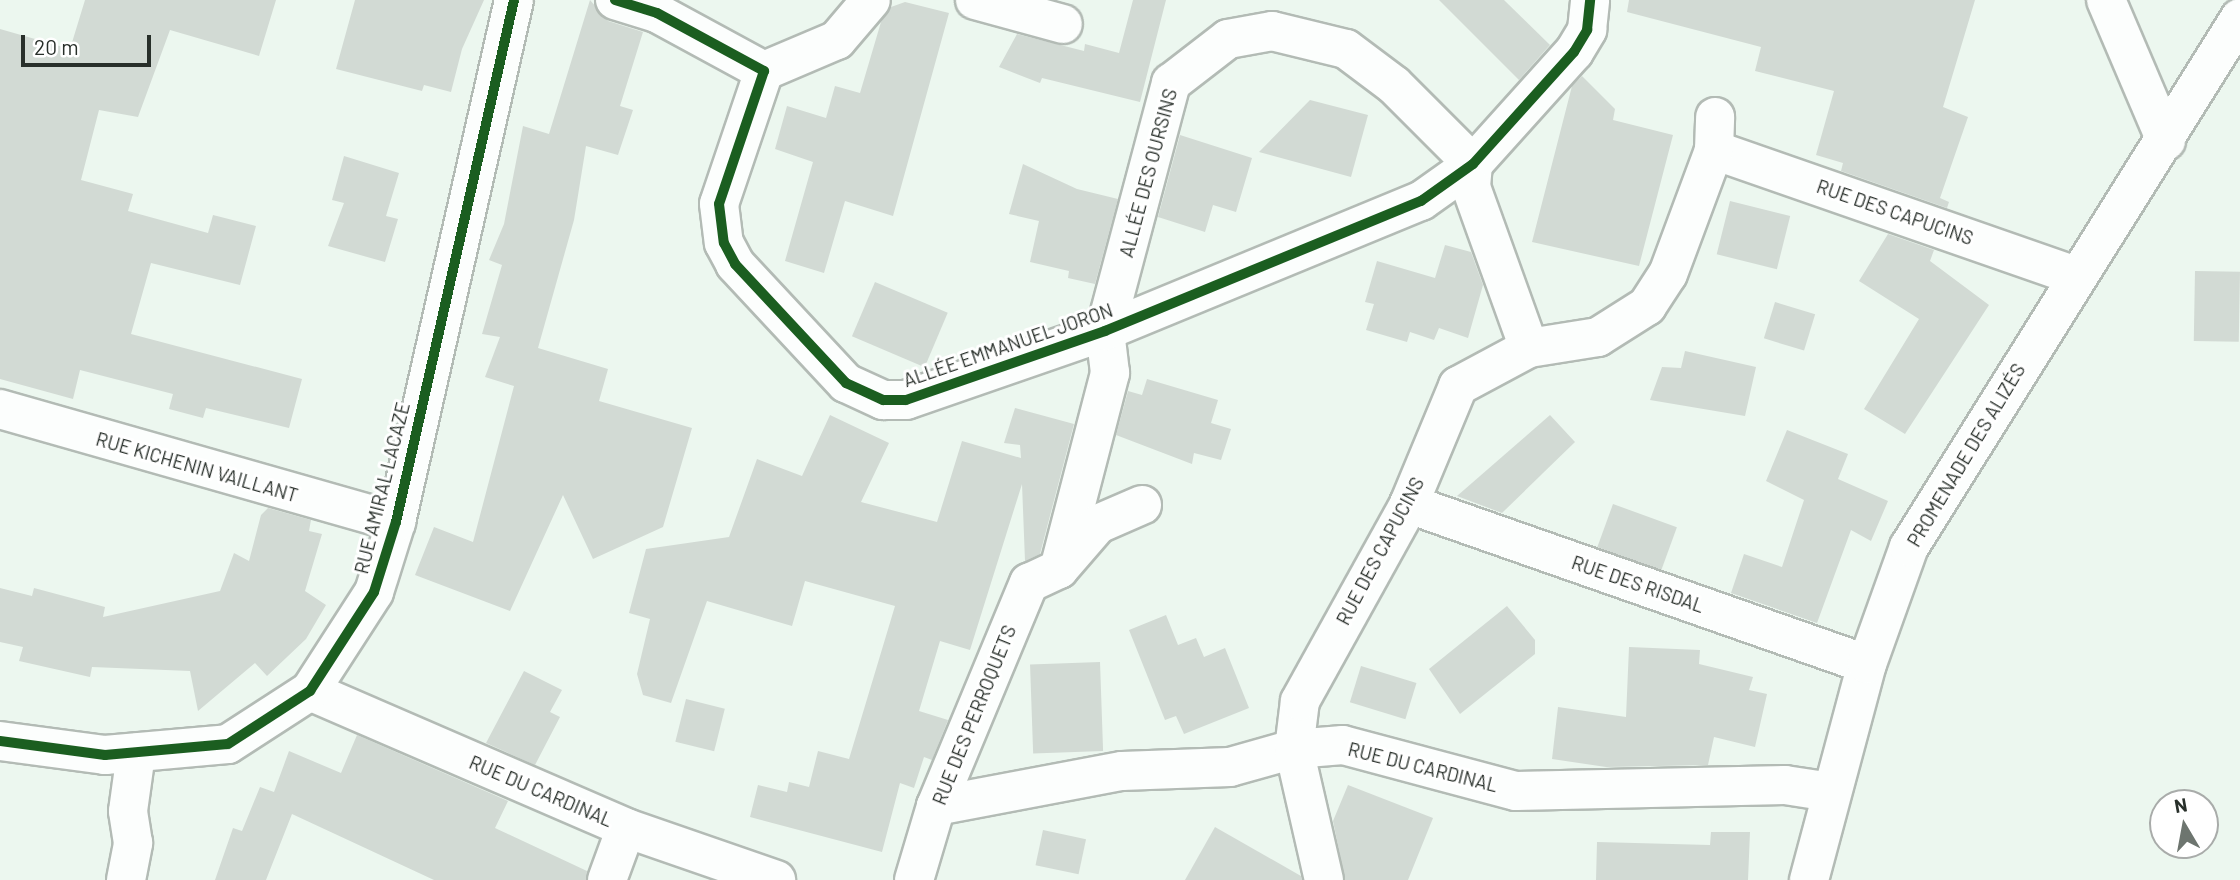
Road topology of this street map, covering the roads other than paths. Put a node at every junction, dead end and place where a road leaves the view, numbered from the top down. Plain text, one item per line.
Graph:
1 (513, 0) edge
2 (615, 0) edge
3 (871, 0) edge
4 (975, 0) edge
5 (1590, 0) edge
6 (2106, 0) edge
7 (2240, 18) edge
8 (1063, 24) dead end
9 (764, 71) junction
10 (2166, 141) junction
11 (1473, 164) junction
12 (2075, 276) junction
13 (1105, 331) junction
14 (1529, 348) junction
15 (0, 409) edge
16 (1409, 504) junction
17 (1142, 505) dead end
18 (396, 522) junction
19 (1059, 569) junction
20 (1867, 664) junction
21 (310, 691) junction
22 (0, 741) edge
23 (1294, 749) junction
24 (136, 753) junction
25 (1831, 792) junction
26 (936, 806) junction
27 (626, 828) junction
28 (126, 880) edge
29 (607, 880) edge
30 (776, 880) edge
31 (914, 880) edge
32 (1324, 880) edge
33 (1809, 880) edge

1 - 18 street, RUE AMIRAL LACAZE
2 - 9 street
3 - 9 street
4 - 8 street
5 - 11 street, ALLÉE EMMANUEL JORON
6 - 10 street
7 - 10 street, PROMENADE DES ALIZÉS
9 - 13 street, ALLÉE EMMANUEL JORON
10 - 12 street, PROMENADE DES ALIZÉS
11 - 13 street, ALLÉE EMMANUEL JORON
11 - 13 street, ALLÉE DES OURSINS
11 - 14 street
12 - 14 street, RUE DES CAPUCINS
12 - 20 street, PROMENADE DES ALIZÉS
13 - 19 street
14 - 16 street, RUE DES CAPUCINS
15 - 18 street, RUE KICHENIN VAILLANT
16 - 20 street, RUE DES RISDAL
16 - 23 street, RUE DES CAPUCINS
17 - 19 street, RUE DES PERROQUETS
18 - 21 street, RUE AMIRAL LACAZE
19 - 26 street, RUE DES PERROQUETS
20 - 25 street, PROMENADE DES ALIZÉS
21 - 24 street, RUE AMIRAL LACAZE
21 - 27 street, RUE DU CARDINAL
22 - 24 street, RUE AMIRAL LACAZE
23 - 25 street, RUE DU CARDINAL
23 - 26 street, RUE DU CARDINAL
23 - 32 street, RUE DES CAPUCINS
24 - 28 street
25 - 33 street, PROMENADE DES ALIZÉS
26 - 31 street, RUE DES PERROQUETS
27 - 29 street
27 - 30 street, RUE DU CARDINAL

